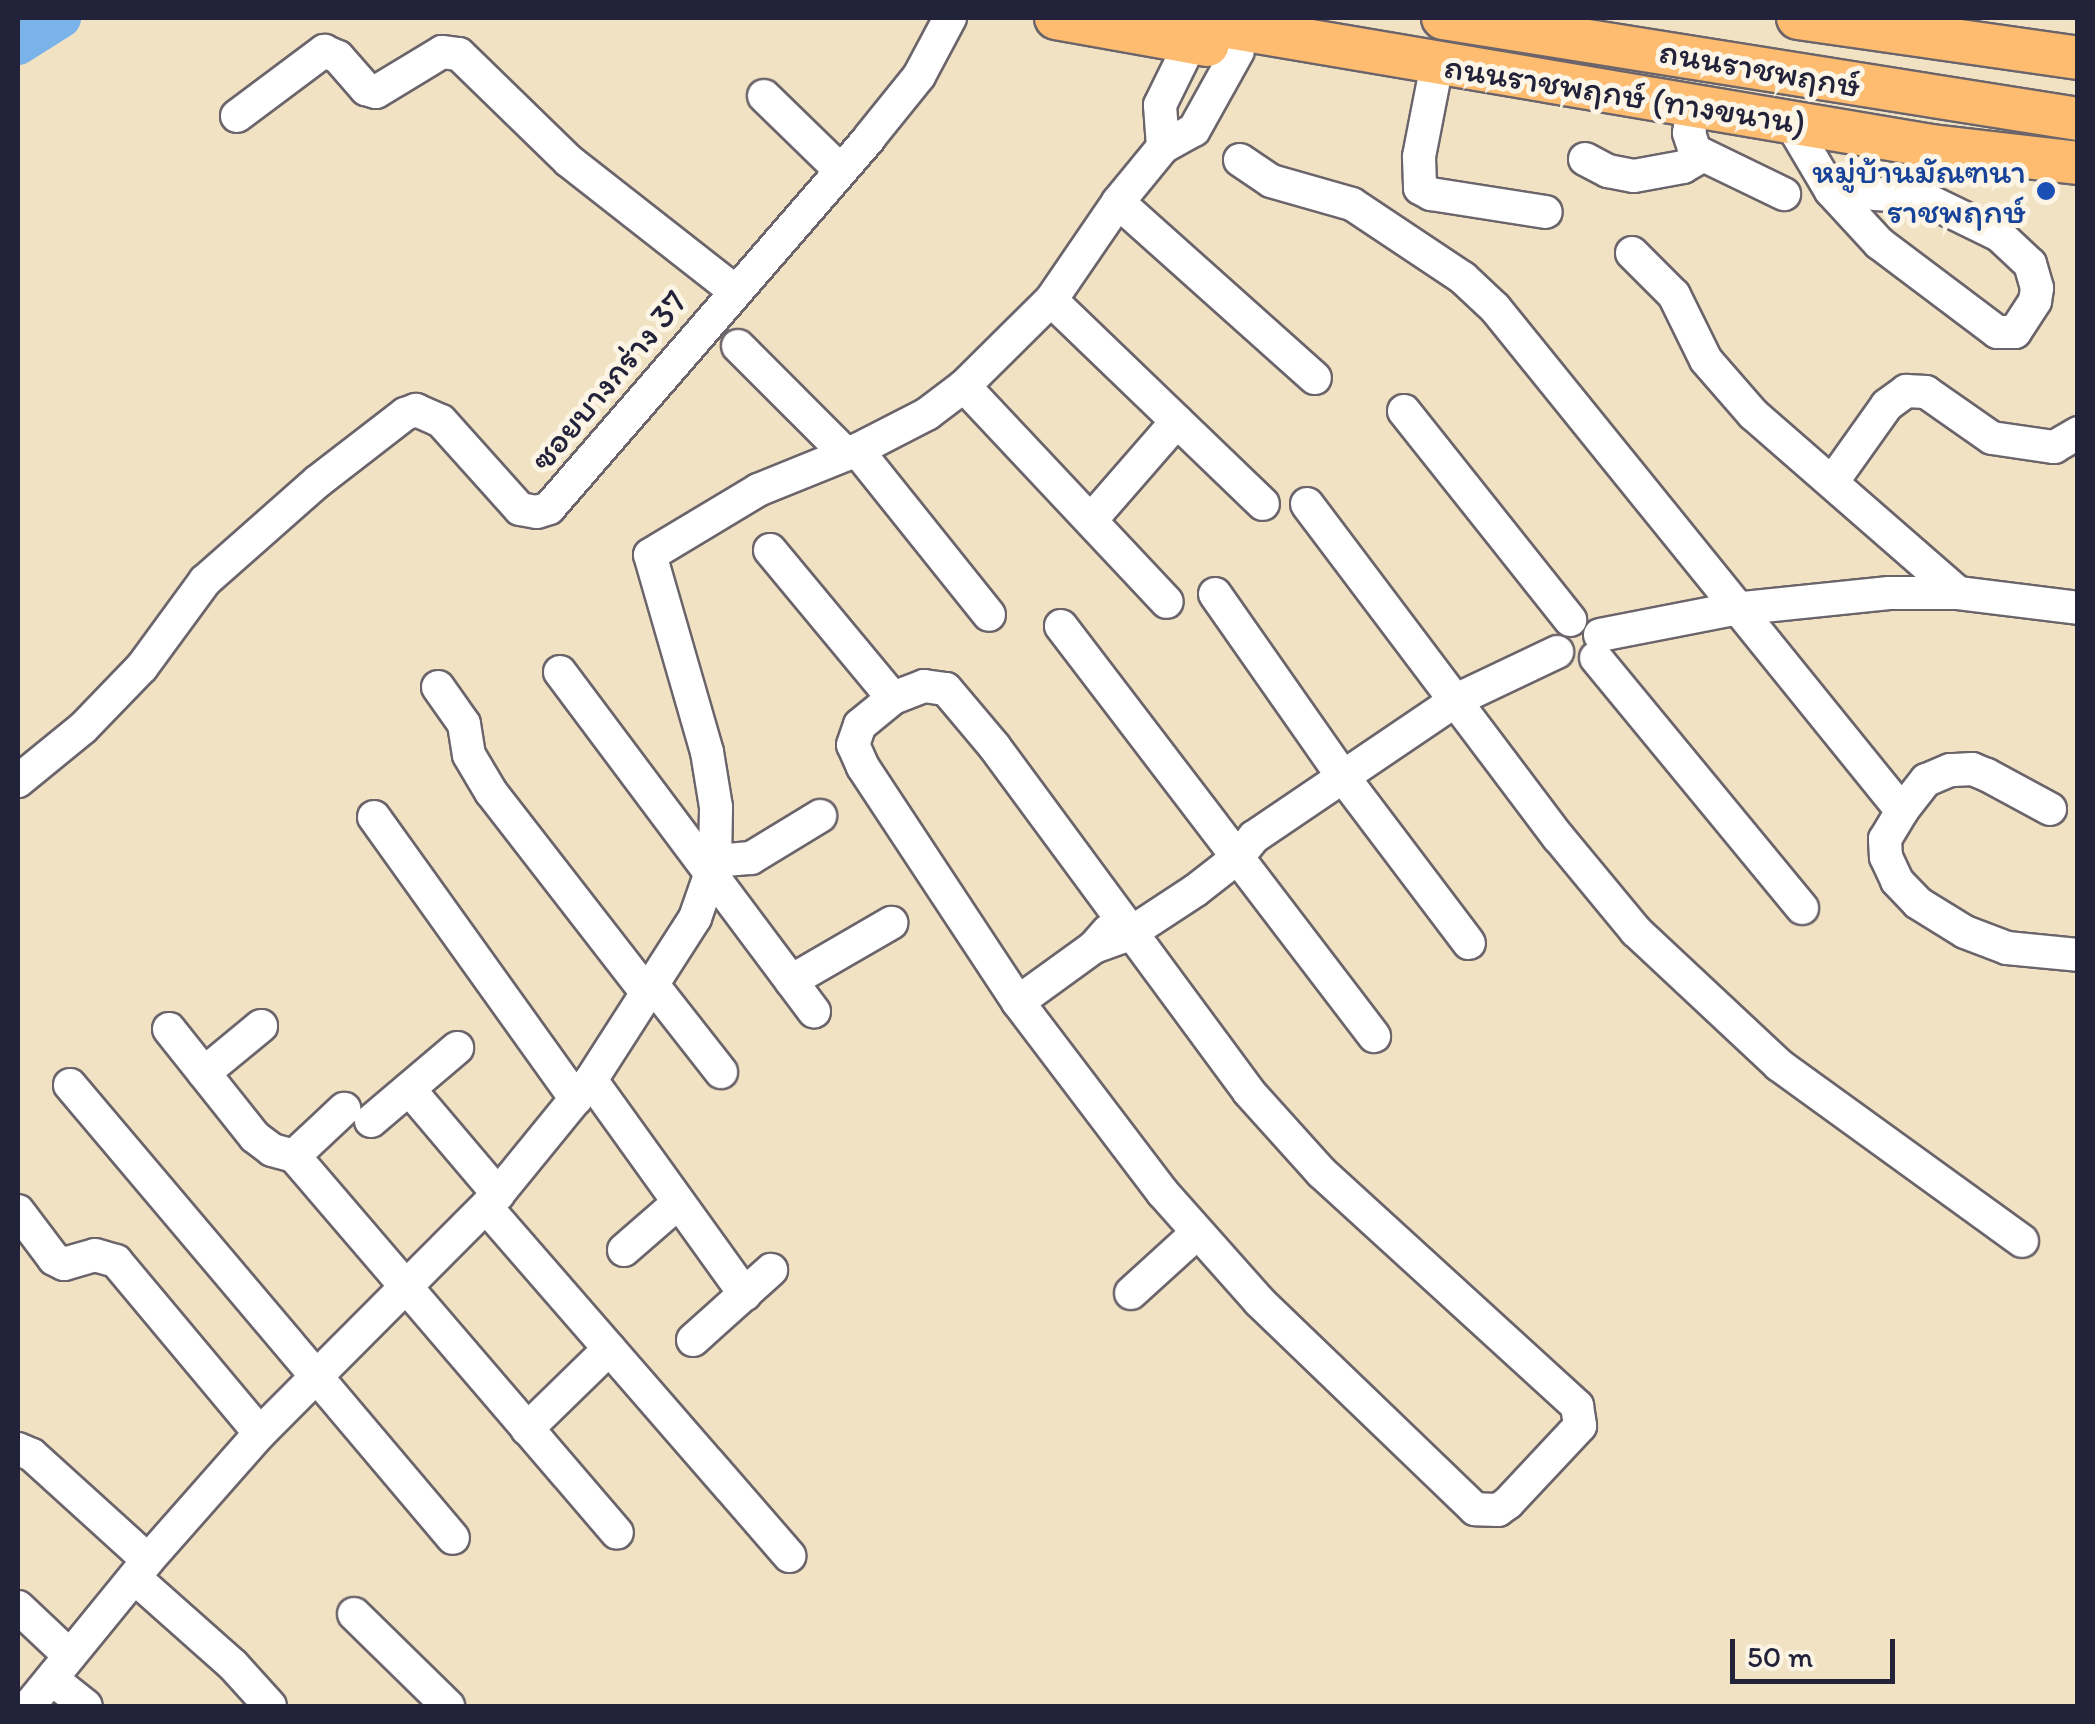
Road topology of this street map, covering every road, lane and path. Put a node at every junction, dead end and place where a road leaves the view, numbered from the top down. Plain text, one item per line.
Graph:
1 (950, 18) edge
2 (1056, 18) edge
3 (1442, 18) edge
4 (1798, 18) edge
5 (1183, 30) edge
6 (1348, 50) junction
7 (1238, 51) junction
8 (2078, 58) edge
9 (1728, 63) junction
10 (1437, 64) junction
11 (764, 96) dead end
12 (1693, 102) junction
13 (237, 116) dead end
14 (2078, 119) edge
15 (1790, 120) junction
16 (1931, 146) junction
17 (1163, 147) junction
18 (1984, 152) junction
19 (1702, 156) junction
20 (1585, 158) dead end
21 (1240, 160) dead end
22 (2078, 163) edge
23 (841, 170) junction
24 (1831, 191) junction
25 (1784, 194) dead end
26 (1921, 197) junction
27 (1118, 202) junction
28 (1546, 212) dead end
29 (1632, 252) dead end
30 (736, 292) junction
31 (1052, 300) junction
32 (738, 346) dead end
33 (1314, 378) dead end
34 (964, 386) junction
35 (1404, 411) dead end
36 (1177, 421) junction
37 (2078, 433) edge
38 (852, 452) junction
39 (1833, 480) junction
40 (1263, 504) dead end
41 (1307, 504) dead end
42 (1090, 520) junction
43 (770, 550) dead end
44 (1958, 593) junction
45 (1215, 594) dead end
46 (1168, 602) dead end
47 (2078, 608) edge
48 (1734, 609) junction
49 (989, 615) dead end
50 (1570, 620) junction
51 (1060, 626) dead end
52 (1598, 647) junction
53 (1557, 652) junction
54 (560, 672) dead end
55 (438, 687) dead end
56 (893, 698) junction
57 (1456, 700) junction
58 (1340, 774) junction
59 (18, 781) edge
60 (2050, 808) dead end
61 (1902, 810) junction
62 (820, 816) dead end
63 (374, 817) dead end
64 (1239, 847) junction
65 (714, 867) junction
66 (1802, 908) dead end
67 (891, 923) dead end
68 (1124, 927) junction
69 (1469, 943) dead end
70 (2078, 955) edge
71 (790, 981) junction
72 (649, 988) junction
73 (1018, 1002) junction
74 (814, 1012) dead end
75 (261, 1026) dead end
76 (170, 1029) dead end
77 (1374, 1036) dead end
78 (457, 1048) dead end
79 (720, 1072) dead end
80 (204, 1073) junction
81 (70, 1085) dead end
82 (409, 1089) junction
83 (583, 1090) junction
84 (294, 1156) junction
85 (492, 1201) junction
86 (678, 1203) junction
87 (18, 1210) edge
88 (1197, 1232) junction
89 (2022, 1242) dead end
90 (624, 1250) dead end
91 (771, 1270) dead end
92 (406, 1288) junction
93 (1131, 1293) dead end
94 (744, 1294) junction
95 (693, 1340) dead end
96 (609, 1348) junction
97 (314, 1376) junction
98 (527, 1430) junction
99 (260, 1433) junction
100 (18, 1449) edge
101 (617, 1533) dead end
102 (453, 1538) dead end
103 (788, 1556) dead end
104 (142, 1569) junction
105 (18, 1607) edge
106 (354, 1614) dead end
107 (61, 1667) junction
108 (29, 1706) edge
109 (86, 1706) edge
110 (270, 1706) edge
111 (448, 1706) edge

1 - 23 street, ซอยบางกร่าง 37
2 - 5 main road
3 - 9 main road, ถนนราชพฤกษ์
4 - 8 main road, ถนนราชพฤกษ์
5 - 6 main road, ถนนราชพฤกษ์ (ทางขนาน)
5 - 7 main road
5 - 17 street
6 - 7 main road
6 - 10 main road, ถนนราชพฤกษ์ (ทางขนาน)
7 - 17 street
9 - 14 main road, ถนนราชพฤกษ์
9 - 18 main road
10 - 12 main road, ถนนราชพฤกษ์ (ทางขนาน)
10 - 28 street
11 - 23 street
12 - 15 main road, ถนนราชพฤกษ์ (ทางขนาน)
12 - 19 street
13 - 30 street
15 - 16 main road, ถนนราชพฤกษ์ (ทางขนาน)
15 - 24 street
16 - 18 main road, ถนนราชพฤกษ์ (ทางขนาน)
16 - 26 street
17 - 27 street
18 - 22 main road, ถนนราชพฤกษ์ (ทางขนาน)
19 - 20 street
19 - 25 street
21 - 48 street
23 - 30 street, ซอยบางกร่าง 37
24 - 26 street
24 - 26 street
27 - 31 street
27 - 33 street
29 - 39 street
30 - 59 street, ซอยบางกร่าง 37
31 - 34 street
31 - 36 street
32 - 38 street
34 - 38 street
34 - 42 street
35 - 50 street
36 - 40 street
36 - 42 street
37 - 39 street
38 - 49 street
38 - 65 street
39 - 44 street
41 - 57 street
42 - 46 street
43 - 56 street
44 - 47 street
44 - 48 street
45 - 58 street
48 - 52 street
48 - 61 street
50 - 52 street
50 - 53 street
51 - 64 street
52 - 53 street
52 - 66 street
53 - 57 street
54 - 65 street
55 - 72 street
56 - 68 street
56 - 73 street
57 - 58 street
57 - 89 street
58 - 64 street
58 - 69 street
60 - 61 street
61 - 70 street
62 - 65 street
63 - 83 street
64 - 68 street
64 - 77 street
65 - 71 street
65 - 72 street
67 - 71 street
68 - 73 street
68 - 88 street
71 - 74 street
72 - 79 street
72 - 83 street
73 - 88 street
75 - 80 street
76 - 80 street
78 - 82 street
80 - 84 street
81 - 97 street
82 - 84 street
82 - 85 street
83 - 85 street
83 - 86 street
84 - 92 street
85 - 92 street
85 - 96 street
86 - 90 street
86 - 94 street
87 - 99 street
88 - 93 street
91 - 94 street
92 - 97 street
92 - 98 street
94 - 95 street
96 - 98 street
96 - 103 street
97 - 99 street
97 - 102 street
98 - 101 street
99 - 104 street
100 - 104 street
104 - 107 street
104 - 110 street
105 - 107 street
106 - 111 street
107 - 108 street
107 - 109 street

